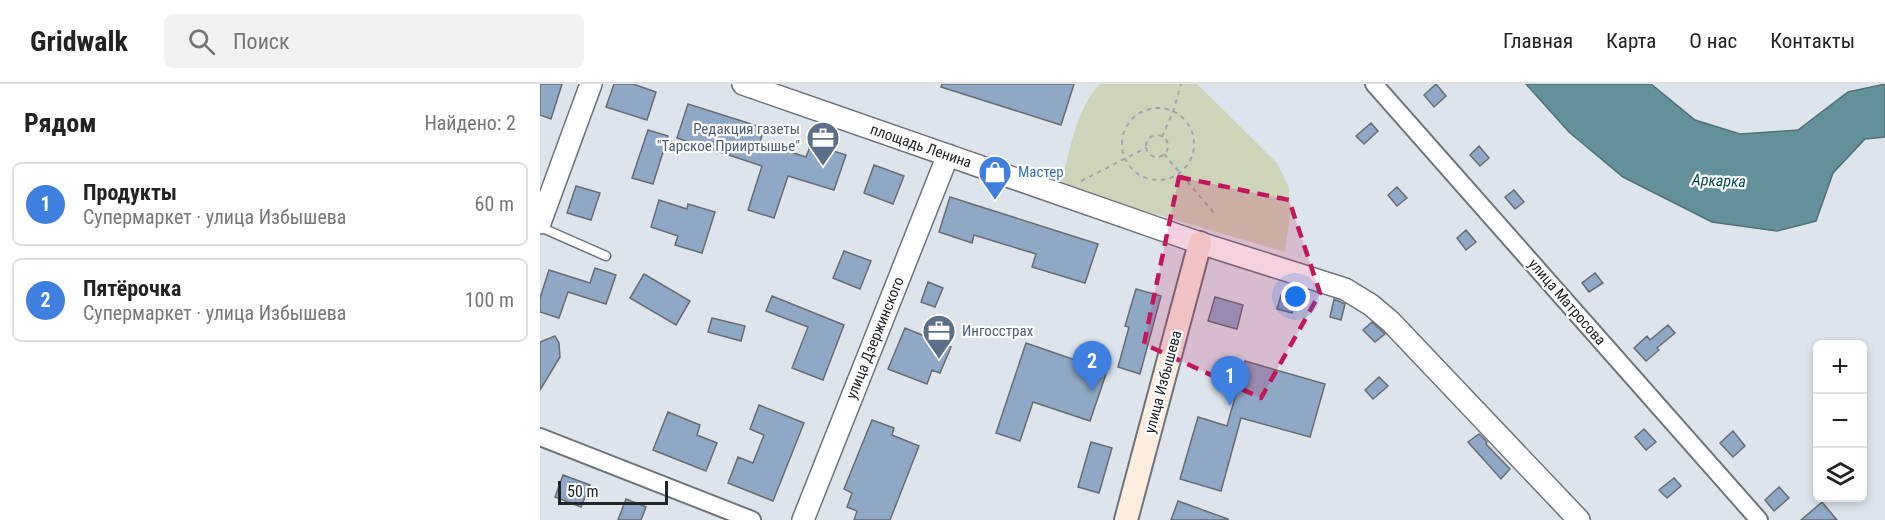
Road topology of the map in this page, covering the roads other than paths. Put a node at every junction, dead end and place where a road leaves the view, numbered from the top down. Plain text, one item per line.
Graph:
1 (591, 84) edge
2 (743, 84) edge
3 (1374, 84) edge
4 (948, 155) junction
5 (540, 225) edge
6 (1200, 243) junction
7 (606, 256) dead end
8 (540, 438) edge
9 (752, 520) edge
10 (803, 520) edge
11 (1126, 520) edge
12 (1579, 520) edge
13 (1759, 520) edge

1 - 5 street
2 - 4 street, площадь Ленина
3 - 13 street, улица Матросова
4 - 6 street, площадь Ленина
4 - 10 street, улица Дзержинского
5 - 7 lane
6 - 11 main road, улица Избышева
6 - 12 street, площадь Ленина
8 - 9 street

